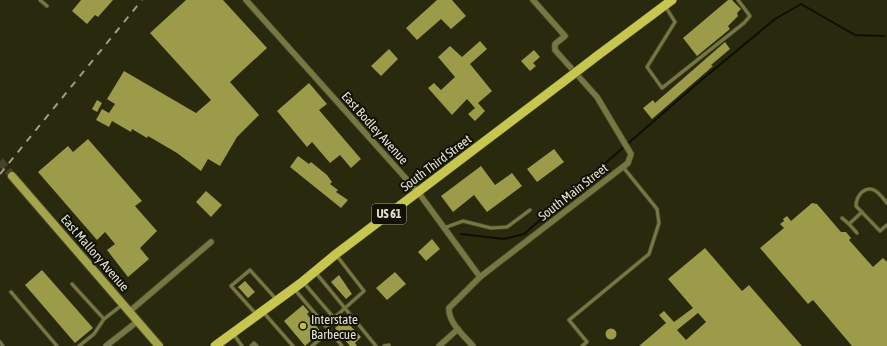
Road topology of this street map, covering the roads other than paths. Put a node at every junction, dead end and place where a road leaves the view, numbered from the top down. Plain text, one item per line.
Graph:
1 (40, 0) edge
2 (246, 0) edge
3 (533, 0) edge
4 (738, 0) edge
5 (668, 3) edge
6 (47, 6) dead end
7 (623, 167) junction
8 (12, 176) tunnel mouth
9 (418, 192) junction
10 (887, 203) edge
11 (530, 210) dead end
12 (862, 212) junction
13 (842, 218) dead end
14 (849, 224) junction
15 (887, 225) edge
16 (444, 228) junction
17 (857, 233) dead end
18 (211, 242) dead end
19 (336, 254) junction
20 (315, 271) junction
21 (480, 277) junction
22 (302, 282) junction
23 (72, 284) dead end
24 (294, 288) junction
25 (11, 292) dead end
26 (277, 300) junction
27 (124, 304) junction
28 (344, 309) junction
29 (130, 311) junction
30 (260, 313) junction
31 (334, 318) junction
32 (104, 319) junction
33 (138, 321) junction
34 (325, 326) junction
35 (458, 329) junction
36 (330, 331) junction
37 (233, 333) junction
38 (0, 342) edge
39 (389, 345) dead end
40 (4, 346) edge
41 (57, 346) edge
42 (79, 346) edge
43 (106, 346) edge
44 (159, 346) edge
45 (215, 346) edge
46 (242, 346) edge
47 (251, 346) edge
48 (257, 346) edge
49 (293, 346) edge
50 (312, 346) edge
51 (342, 346) edge
52 (376, 346) edge
53 (384, 346) edge
54 (439, 346) edge
55 (473, 346) edge
56 (582, 346) edge

1 - 6 lane
2 - 9 street, East Bodley Avenue
3 - 7 street, South Main Street
4 - 5 lane
5 - 9 main road, South Third Street / US 61, bridge
7 - 21 street, South Main Street
7 - 56 lane
8 - 27 main road, East Mallory Avenue
9 - 16 street, East Bodley Avenue
9 - 19 main road, South Third Street / US 61
10 - 12 lane
11 - 16 lane
12 - 14 lane
12 - 15 lane
13 - 14 lane
14 - 17 lane
16 - 21 street, East Bodley Avenue
18 - 29 street
19 - 20 main road, South Third Street / US 61
19 - 28 lane
20 - 22 main road, South Third Street / US 61
20 - 28 lane
21 - 35 street, South Main Street
22 - 24 main road, South Third Street / US 61
22 - 31 lane
23 - 32 lane
24 - 26 main road, South Third Street / US 61
24 - 34 lane
25 - 41 lane
26 - 30 main road, South Third Street / US 61
26 - 30 lane
27 - 29 main road, East Mallory Avenue
27 - 32 lane
28 - 31 lane
28 - 52 lane
29 - 33 main road, East Mallory Avenue
30 - 37 main road, South Third Street / US 61
30 - 49 lane
31 - 34 lane
32 - 42 lane
33 - 43 street
33 - 44 main road, East Mallory Avenue
34 - 36 lane
35 - 54 street
35 - 55 street
36 - 50 lane
36 - 51 lane
37 - 45 main road, South Third Street / US 61
37 - 46 lane
38 - 40 lane
39 - 53 lane
47 - 48 lane

